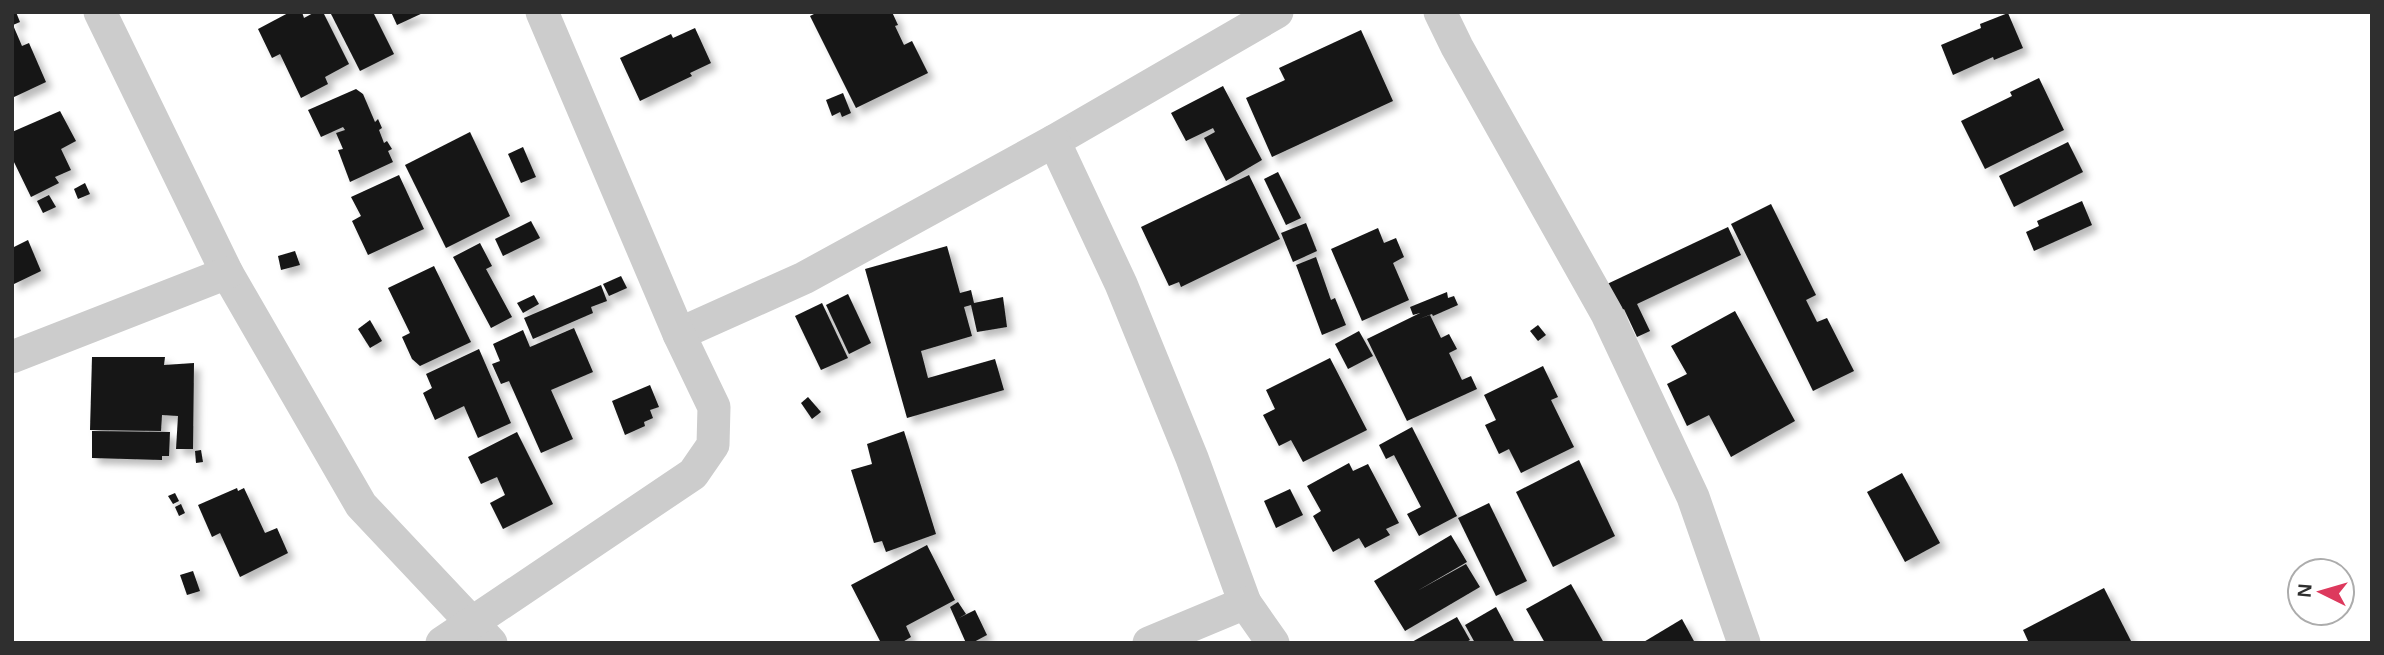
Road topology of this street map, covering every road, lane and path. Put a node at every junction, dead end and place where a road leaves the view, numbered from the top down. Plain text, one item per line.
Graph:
1 (100, 12) edge
2 (542, 12) edge
3 (1277, 12) edge
4 (1440, 12) edge
5 (1054, 141) junction
6 (227, 273) junction
7 (678, 334) junction
8 (12, 357) edge
9 (1245, 603) junction
10 (482, 633) edge
11 (442, 643) edge
12 (1149, 643) edge
13 (1273, 643) edge
14 (1744, 643) edge

1 - 6 street
2 - 7 street
3 - 5 street
4 - 14 street
5 - 7 street
5 - 9 street
6 - 8 street
6 - 10 street
7 - 10 street
9 - 12 street
9 - 13 street
10 - 11 street

